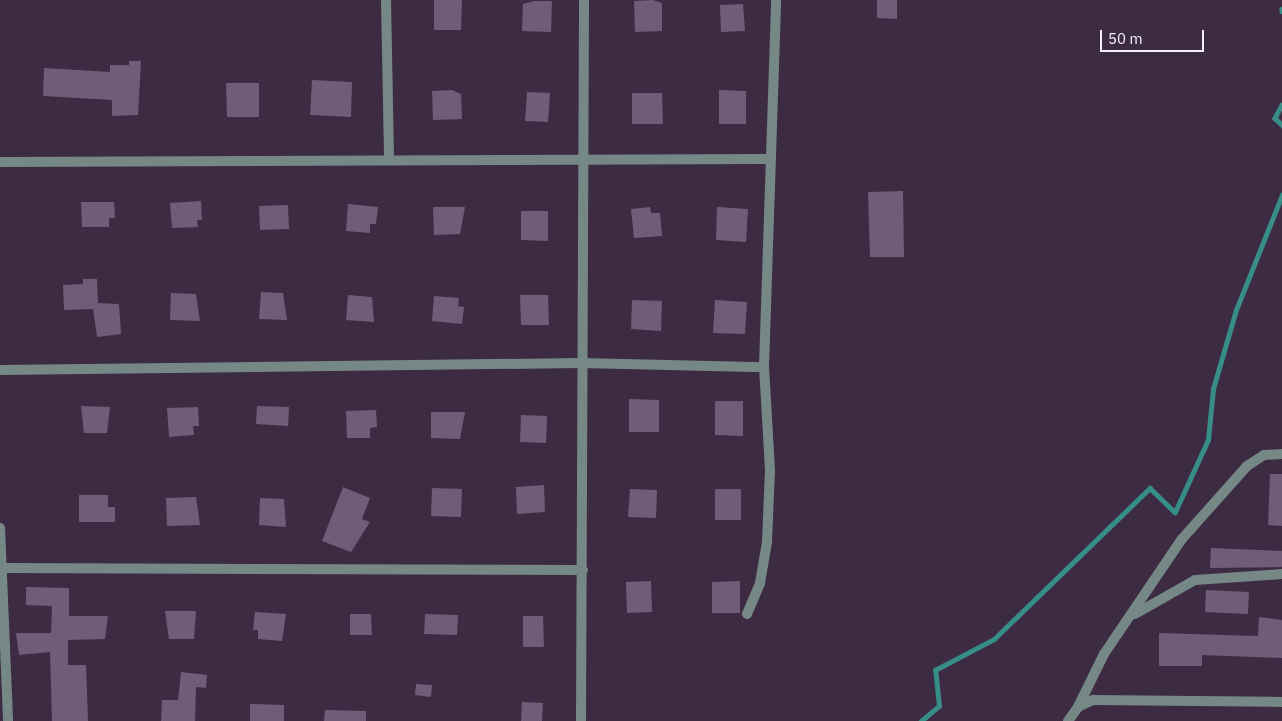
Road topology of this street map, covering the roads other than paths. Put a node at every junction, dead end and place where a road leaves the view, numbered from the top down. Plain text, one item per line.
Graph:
1 (386, 0) edge
2 (584, 0) edge
3 (776, 0) edge
4 (584, 159) junction
5 (769, 159) junction
6 (389, 160) junction
7 (0, 162) edge
8 (581, 363) junction
9 (764, 367) junction
10 (0, 370) edge
11 (1282, 454) edge
12 (0, 528) edge
13 (583, 570) junction
14 (1282, 574) edge
15 (1, 575) edge
16 (747, 614) dead end
17 (1131, 617) junction
18 (1282, 702) edge
19 (1078, 707) junction
20 (8, 721) edge
21 (581, 721) edge
22 (1068, 721) edge

1 - 6 street
2 - 4 street
3 - 5 street
4 - 5 street
4 - 6 street
4 - 8 street
5 - 9 street
6 - 7 street
8 - 9 street
8 - 10 street
8 - 13 street
9 - 16 street
11 - 17 street
12 - 15 street
13 - 15 street
13 - 21 street
14 - 17 street
15 - 20 street
17 - 19 street
18 - 19 street
19 - 22 street

